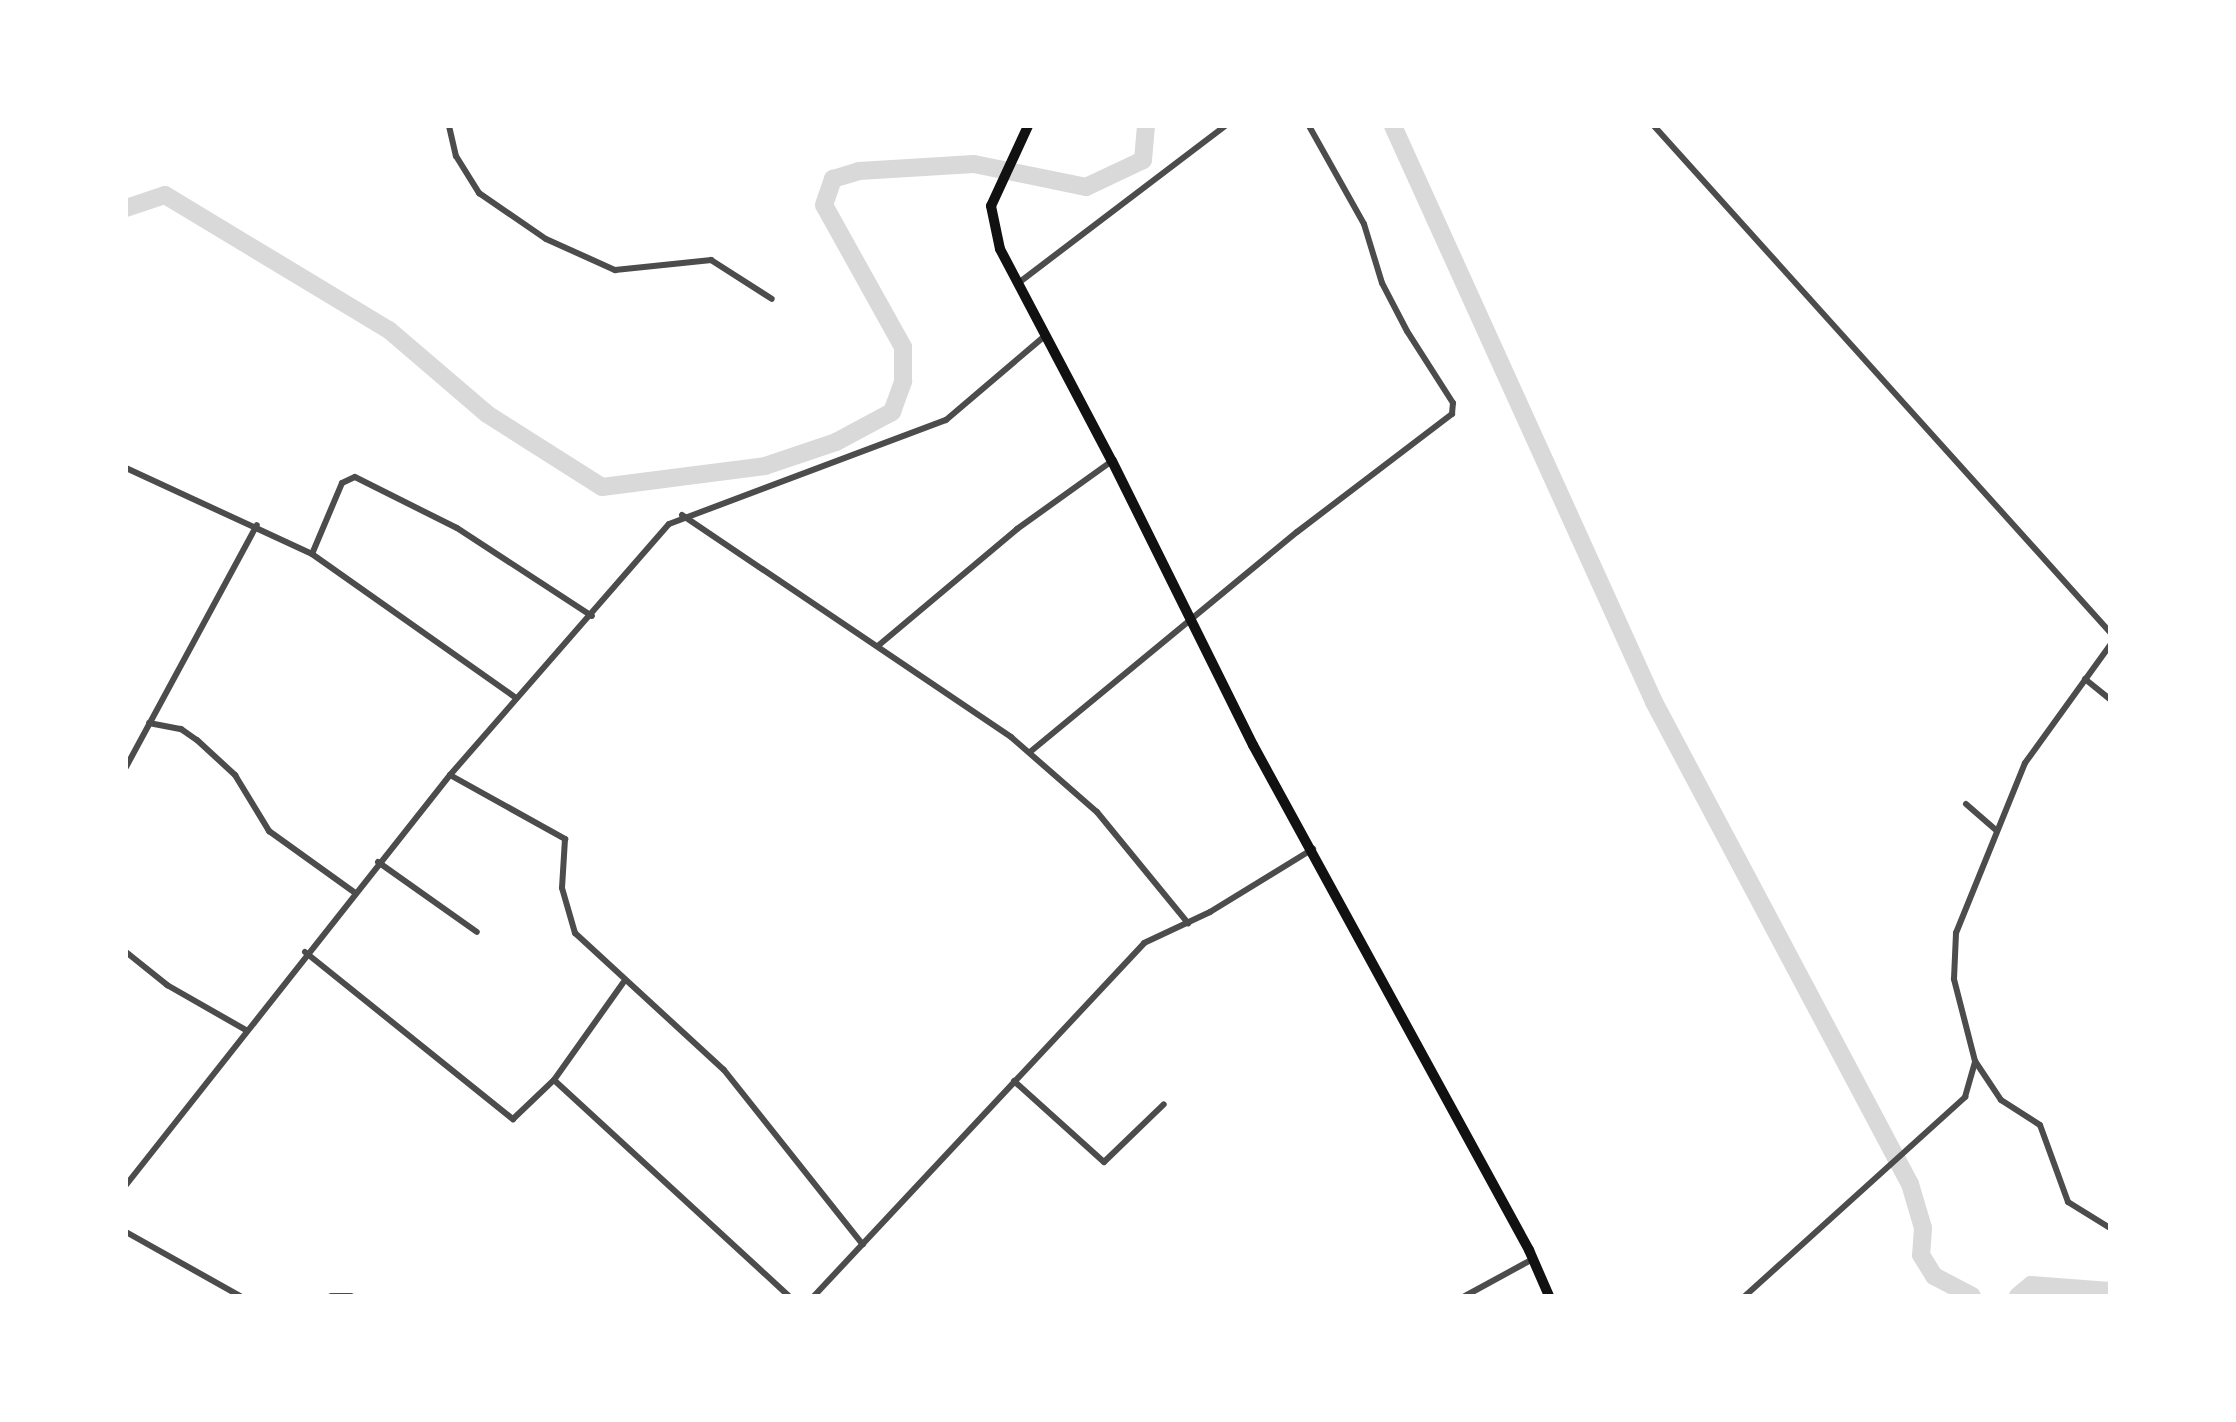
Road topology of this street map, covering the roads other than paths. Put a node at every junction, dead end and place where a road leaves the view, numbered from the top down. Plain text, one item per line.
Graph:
1 (449, 126) edge
2 (1028, 126) edge
3 (1225, 126) edge
4 (1309, 126) edge
5 (1654, 126) edge
6 (1017, 284) junction
7 (772, 299) dead end
8 (1046, 335) junction
9 (1112, 461) junction
10 (126, 468) edge
11 (682, 515) junction
12 (257, 525) junction
13 (312, 554) junction
14 (592, 616) junction
15 (1188, 620) junction
16 (2110, 632) edge
17 (879, 645) junction
18 (2110, 645) edge
19 (2085, 679) junction
20 (516, 698) junction
21 (2110, 699) edge
22 (149, 723) junction
23 (1030, 752) junction
24 (126, 767) edge
25 (450, 775) junction
26 (1966, 804) dead end
27 (1996, 830) junction
28 (1313, 849) junction
29 (378, 862) junction
30 (354, 892) junction
31 (1188, 923) junction
32 (477, 932) dead end
33 (126, 952) edge
34 (305, 952) junction
35 (623, 983) junction
36 (246, 1030) junction
37 (1975, 1061) junction
38 (554, 1080) junction
39 (1014, 1081) junction
40 (1164, 1104) dead end
41 (126, 1185) edge
42 (2110, 1228) edge
43 (126, 1232) edge
44 (863, 1245) junction
45 (1533, 1259) junction
46 (240, 1296) edge
47 (331, 1296) edge
48 (351, 1296) edge
49 (789, 1296) edge
50 (814, 1296) edge
51 (1465, 1296) edge
52 (1549, 1296) edge
53 (1745, 1296) edge

1 - 7 street
2 - 6 highway
3 - 6 street
4 - 15 street
5 - 16 street
6 - 8 highway
8 - 9 highway
8 - 11 street
9 - 15 highway
9 - 17 street
10 - 12 street
11 - 14 street
11 - 17 street
12 - 13 street
12 - 22 street
13 - 14 street
13 - 20 street
14 - 20 street
15 - 23 street
15 - 28 highway
17 - 23 street
18 - 19 street
19 - 21 street
19 - 27 street
20 - 25 street
22 - 24 street
22 - 30 street
23 - 31 street
25 - 29 street
25 - 35 street
26 - 27 street
27 - 37 street
28 - 31 street
28 - 45 highway
29 - 30 street
29 - 32 street
30 - 34 street
31 - 39 street
33 - 36 street
34 - 36 street
34 - 38 street
35 - 38 street
35 - 44 street
36 - 41 street
37 - 42 street
37 - 53 street
38 - 49 street
39 - 40 street
39 - 44 street
43 - 46 street
44 - 50 street
45 - 51 street
45 - 52 highway
47 - 48 street

